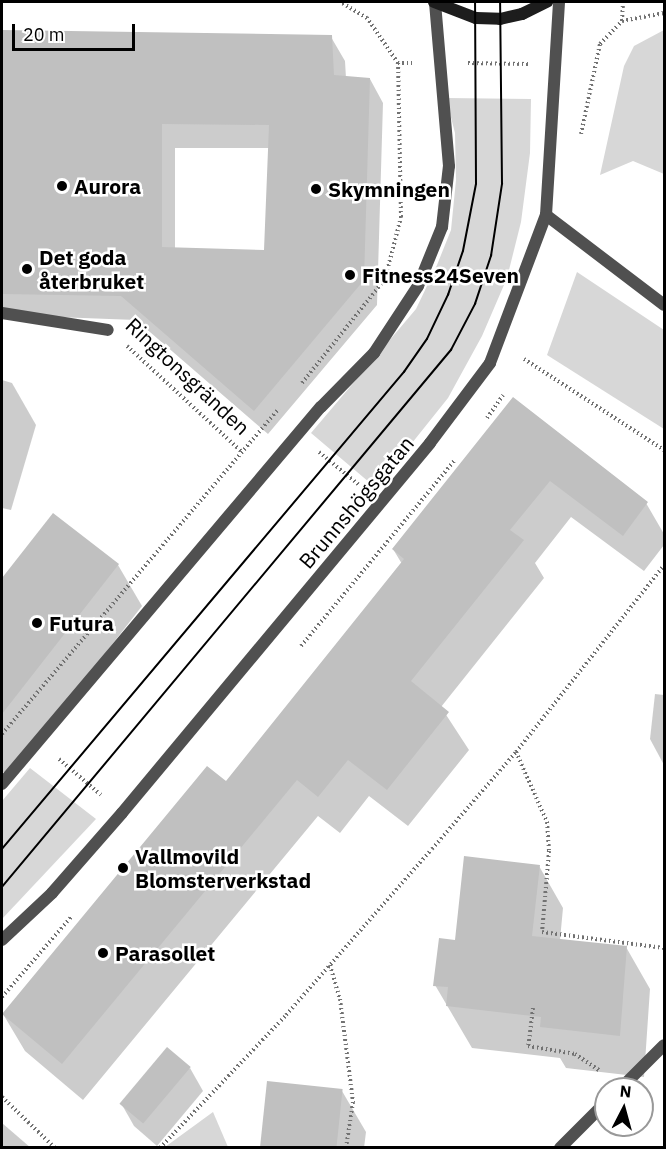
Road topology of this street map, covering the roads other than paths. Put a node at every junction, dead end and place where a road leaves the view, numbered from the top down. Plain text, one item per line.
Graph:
1 (434, 2) edge
2 (546, 2) edge
3 (559, 2) edge
4 (546, 214) junction
5 (664, 305) edge
6 (2, 313) edge
7 (108, 330) road end
8 (2, 784) edge
9 (2, 940) edge
10 (664, 1045) edge
11 (632, 1077) edge
12 (594, 1114) edge
13 (560, 1148) edge

1 - 2 main road
1 - 8 street
3 - 4 street, Brunnshögsgatan
4 - 5 street
4 - 9 street, Brunnshögsgatan
6 - 7 street, Ringtonsgränden
10 - 11 street
12 - 13 street

